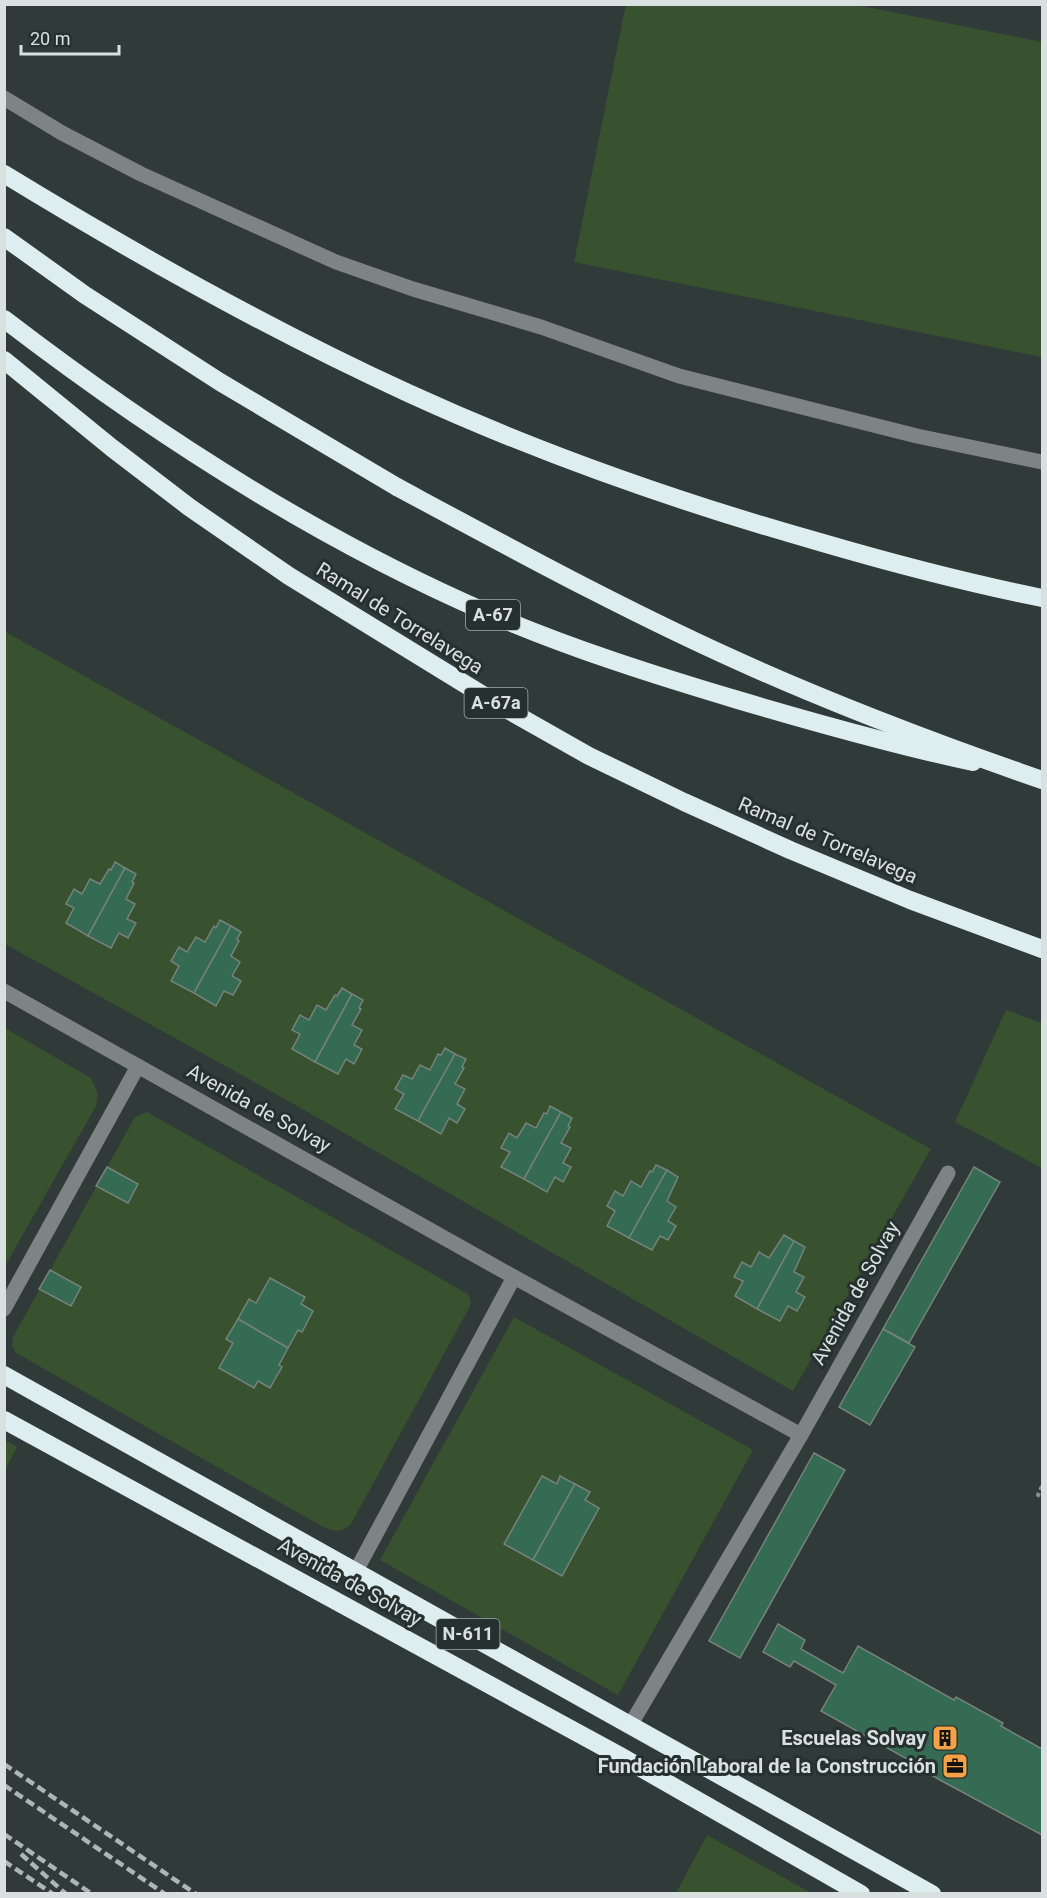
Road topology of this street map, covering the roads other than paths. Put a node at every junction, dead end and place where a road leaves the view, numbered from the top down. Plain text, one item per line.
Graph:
1 (4, 98) edge
2 (4, 174) edge
3 (4, 237) edge
4 (4, 319) edge
5 (4, 360) edge
6 (1042, 462) edge
7 (1042, 598) edge
8 (1042, 778) edge
9 (1042, 949) edge
10 (4, 990) edge
11 (138, 1066) junction
12 (948, 1173) dead end
13 (514, 1277) junction
14 (4, 1309) edge
15 (4, 1376) edge
16 (4, 1420) edge
17 (801, 1435) junction
18 (356, 1571) junction
19 (631, 1724) junction
20 (861, 1893) edge
21 (932, 1893) edge

1 - 6 street
2 - 7 highway
3 - 8 highway, bridge
4 - 8 highway, A-67
5 - 9 highway, Ramal de Torrelavega / A-67a
10 - 11 street, Avenida de Solvay
11 - 13 street, Avenida de Solvay
11 - 14 street
12 - 17 street, Avenida de Solvay
13 - 17 street, Avenida de Solvay
13 - 18 street, Avenida de Solvay
15 - 18 highway, Avenida de Solvay / N-611
16 - 20 highway, Avenida de Solvay / N-611
17 - 19 street, Avenida de Solvay
18 - 19 highway, Avenida de Solvay / N-611
19 - 21 highway, Avenida de Solvay / N-611

